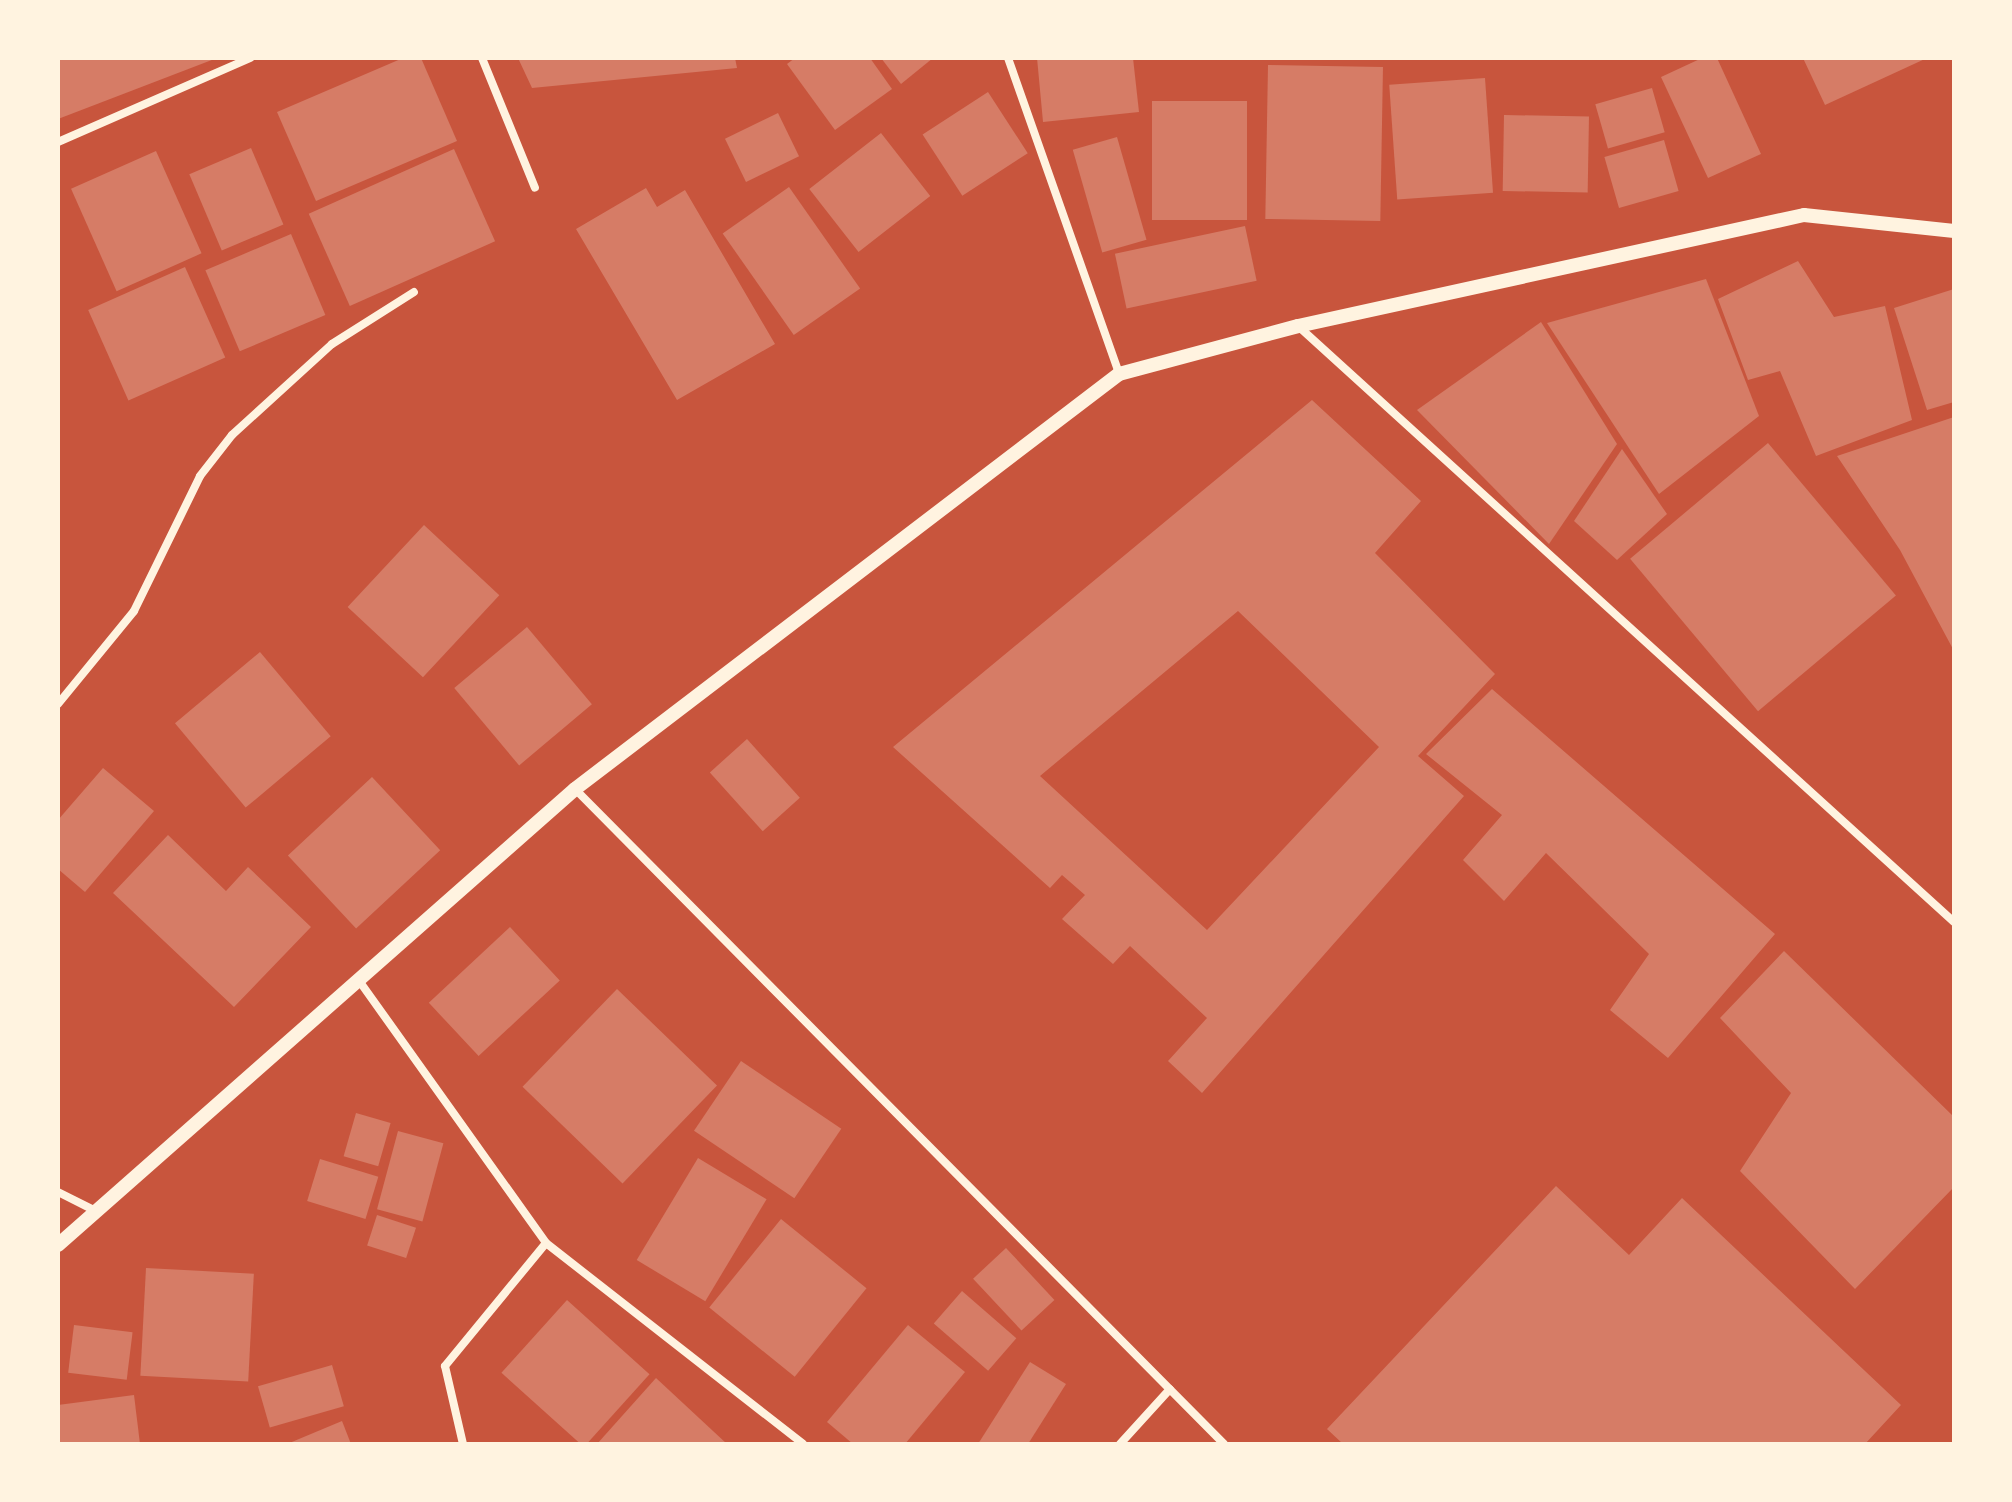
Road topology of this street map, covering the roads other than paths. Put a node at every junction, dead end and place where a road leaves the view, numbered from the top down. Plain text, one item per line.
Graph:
1 (250, 58) edge
2 (482, 58) edge
3 (1008, 58) edge
4 (58, 142) edge
5 (535, 188) dead end
6 (1954, 231) edge
7 (414, 292) dead end
8 (1298, 326) junction
9 (1119, 374) junction
10 (58, 704) edge
11 (575, 789) junction
12 (1954, 922) edge
13 (360, 982) junction
14 (58, 1192) edge
15 (96, 1211) junction
16 (546, 1243) junction
17 (58, 1245) edge
18 (1170, 1389) junction
19 (463, 1444) edge
20 (803, 1444) edge
21 (1120, 1444) edge
22 (1224, 1444) edge

1 - 4 street
2 - 5 street
3 - 9 street
6 - 8 street
7 - 10 street
8 - 9 street
8 - 12 street
9 - 11 street
11 - 13 street
11 - 18 street
13 - 15 street
13 - 16 street
14 - 15 street
15 - 17 street
16 - 19 street
16 - 20 street
18 - 21 street
18 - 22 street

